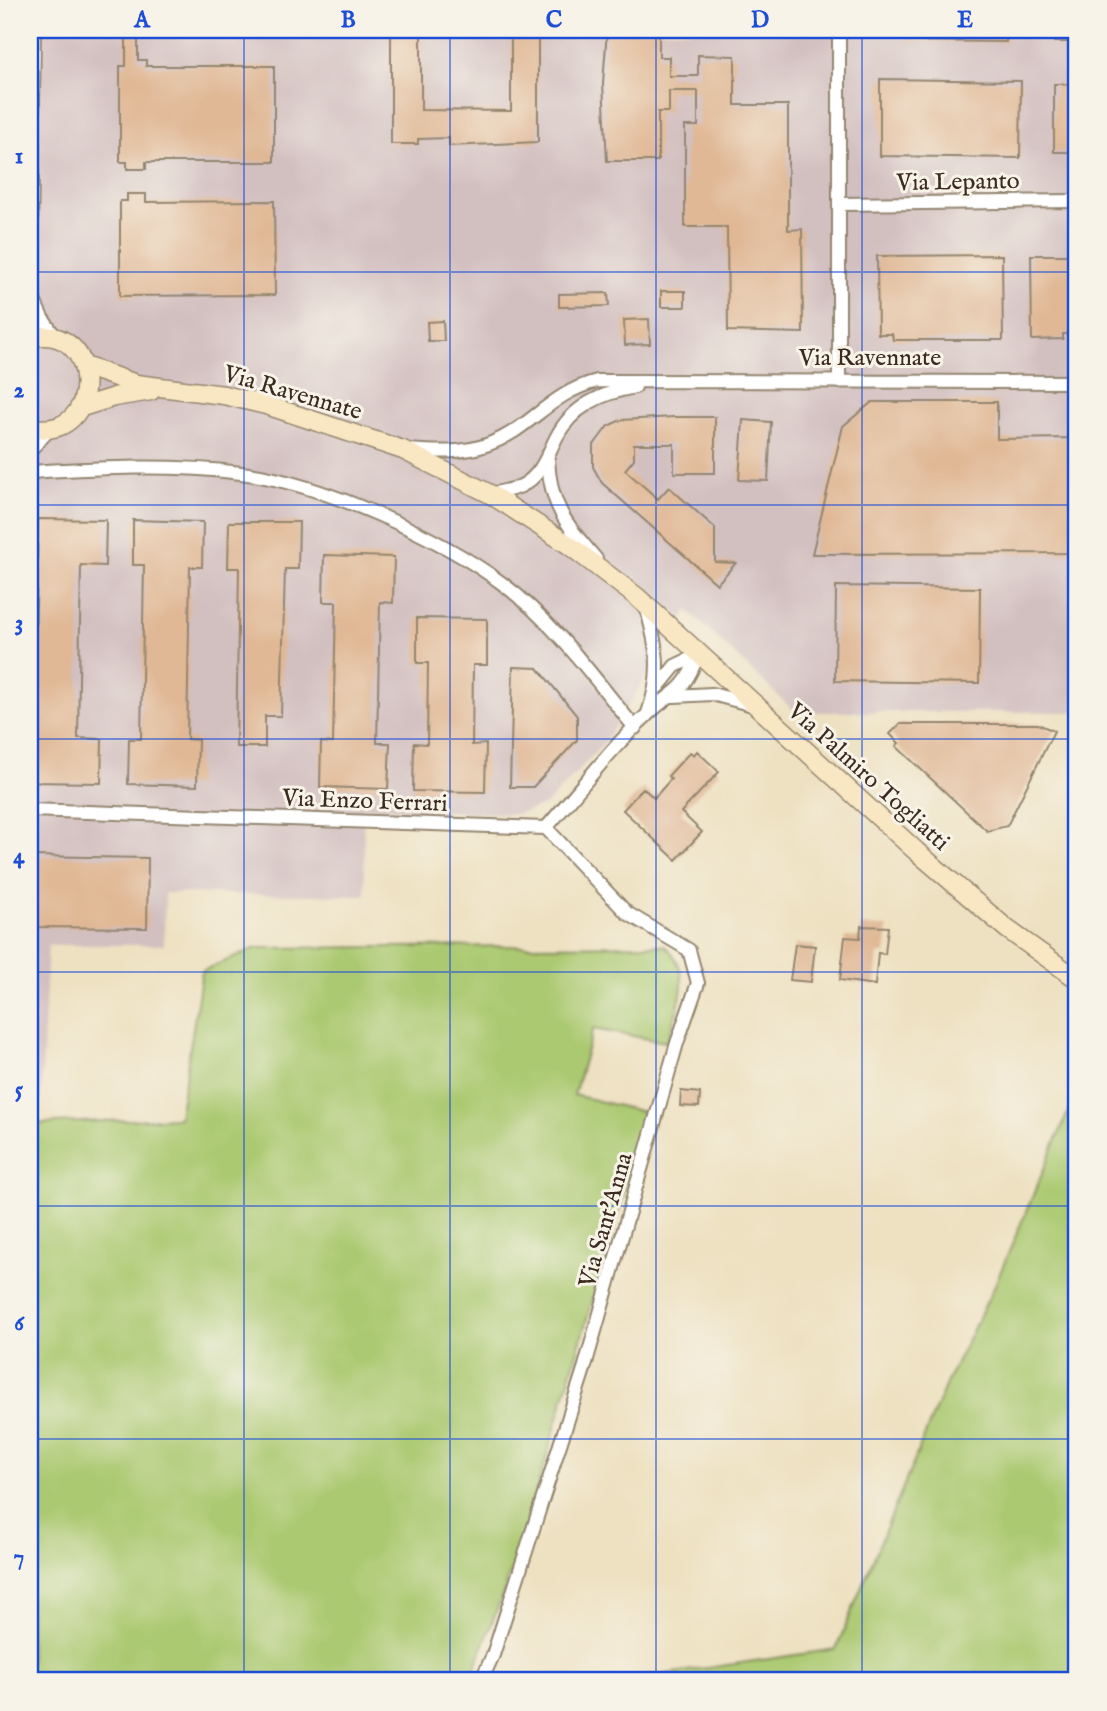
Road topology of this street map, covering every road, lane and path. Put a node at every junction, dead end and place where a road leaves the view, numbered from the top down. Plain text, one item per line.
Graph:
1 (34, 30) edge
2 (839, 30) edge
3 (1077, 201) edge
4 (840, 204) junction
5 (31, 301) edge
6 (30, 338) edge
7 (57, 339) junction
8 (84, 366) junction
9 (663, 382) junction
10 (839, 382) junction
11 (1077, 382) edge
12 (167, 389) junction
13 (79, 408) junction
14 (30, 427) edge
15 (51, 428) junction
16 (30, 450) edge
17 (403, 450) junction
18 (548, 459) junction
19 (30, 472) edge
20 (490, 494) junction
21 (642, 602) junction
22 (698, 655) junction
23 (657, 689) junction
24 (674, 696) junction
25 (753, 705) junction
26 (648, 713) junction
27 (635, 728) junction
28 (30, 810) edge
29 (546, 828) junction
30 (1077, 979) edge
31 (481, 1681) edge

1 - 5 street
2 - 4 street
3 - 4 street, Via Lepanto
4 - 10 street
5 - 7 street
6 - 7 main road
7 - 8 main road
8 - 12 main road, Via Ravennate
8 - 13 main road
9 - 10 street, Via Ravennate
9 - 17 street, Via Ravennate
9 - 18 street, Via Ravennate
10 - 11 street, Via Ravennate
12 - 13 main road, Via Ravennate
12 - 17 main road, Via Ravennate
13 - 15 main road, Via Ravennate
14 - 15 main road
15 - 16 street
17 - 20 main road, Via Ravennate
18 - 20 street, Via Ravennate
18 - 21 street, Via Palmiro Togliatti
19 - 27 street
20 - 21 main road, Via Palmiro Togliatti
21 - 22 main road, Via Palmiro Togliatti
21 - 23 street
22 - 23 street
22 - 24 street
22 - 25 main road, Via Palmiro Togliatti
23 - 26 street
24 - 25 street
24 - 26 street
25 - 30 main road, Via Palmiro Togliatti
26 - 27 street
27 - 29 street
28 - 29 street, Via Enzo Ferrari
29 - 31 street, Via Sant'Anna

